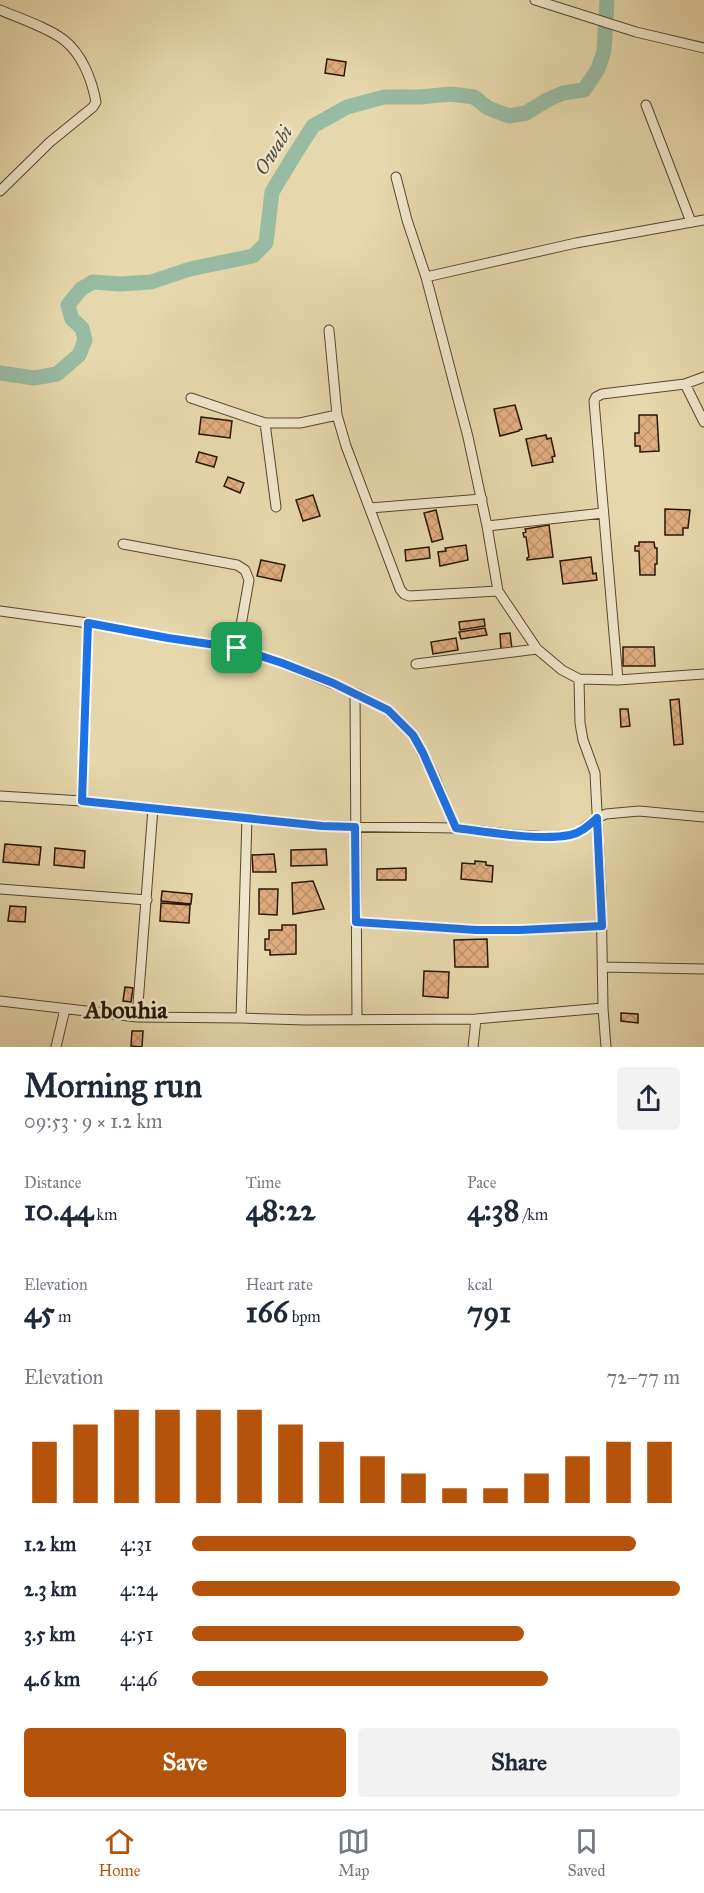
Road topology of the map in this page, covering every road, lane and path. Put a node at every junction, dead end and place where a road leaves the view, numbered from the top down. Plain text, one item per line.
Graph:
1 (535, 0) edge
2 (554, 3) edge
3 (0, 10) edge
4 (704, 48) edge
5 (646, 105) dead end
6 (396, 177) dead end
7 (0, 191) edge
8 (704, 220) edge
9 (691, 222) junction
10 (426, 277) junction
11 (329, 330) dead end
12 (704, 377) edge
13 (685, 384) junction
14 (191, 398) dead end
15 (337, 416) junction
16 (704, 422) edge
17 (265, 423) junction
18 (482, 499) junction
19 (276, 507) dead end
20 (370, 508) junction
21 (603, 513) junction
22 (488, 526) junction
23 (123, 544) dead end
24 (498, 591) junction
25 (0, 611) edge
26 (88, 623) junction
27 (237, 648) junction
28 (537, 649) junction
29 (416, 664) dead end
30 (704, 674) edge
31 (579, 679) junction
32 (618, 680) junction
33 (355, 693) junction
34 (0, 796) edge
35 (82, 801) junction
36 (153, 808) junction
37 (704, 817) edge
38 (247, 818) junction
39 (597, 818) junction
40 (355, 827) junction
41 (456, 828) junction
42 (0, 889) edge
43 (147, 900) junction
44 (356, 922) junction
45 (602, 926) junction
46 (603, 967) junction
47 (704, 969) edge
48 (0, 1001) edge
49 (603, 1008) junction
50 (65, 1009) junction
51 (138, 1017) junction
52 (241, 1018) junction
53 (476, 1019) junction
54 (357, 1020) junction
55 (56, 1047) edge
56 (473, 1047) edge
57 (606, 1047) edge

1 - 2 street
2 - 4 street
3 - 7 street
5 - 9 street
6 - 10 street
8 - 9 street
9 - 10 street
10 - 18 street
11 - 15 street
12 - 13 street
13 - 16 street
13 - 21 street
14 - 17 street
15 - 17 street
15 - 20 street
17 - 19 street
18 - 20 street
18 - 22 street
20 - 24 street
21 - 22 street
21 - 32 street
22 - 24 street
23 - 27 street
24 - 28 street
25 - 26 street
26 - 27 street
26 - 35 street
27 - 33 street
28 - 29 street
28 - 31 street
30 - 32 street
31 - 32 street
31 - 39 street
33 - 40 street
33 - 41 street
34 - 35 street
35 - 36 street
36 - 38 street
36 - 43 street
37 - 39 street
38 - 40 street
38 - 52 street
39 - 41 street
39 - 45 street
40 - 41 street
40 - 44 street
42 - 43 street
43 - 51 street
44 - 45 street
44 - 54 street
45 - 46 street
46 - 47 street
46 - 49 street
48 - 50 street
49 - 53 street
49 - 57 street
50 - 51 street
50 - 55 street
51 - 52 street
52 - 54 street
53 - 54 street
53 - 56 street

